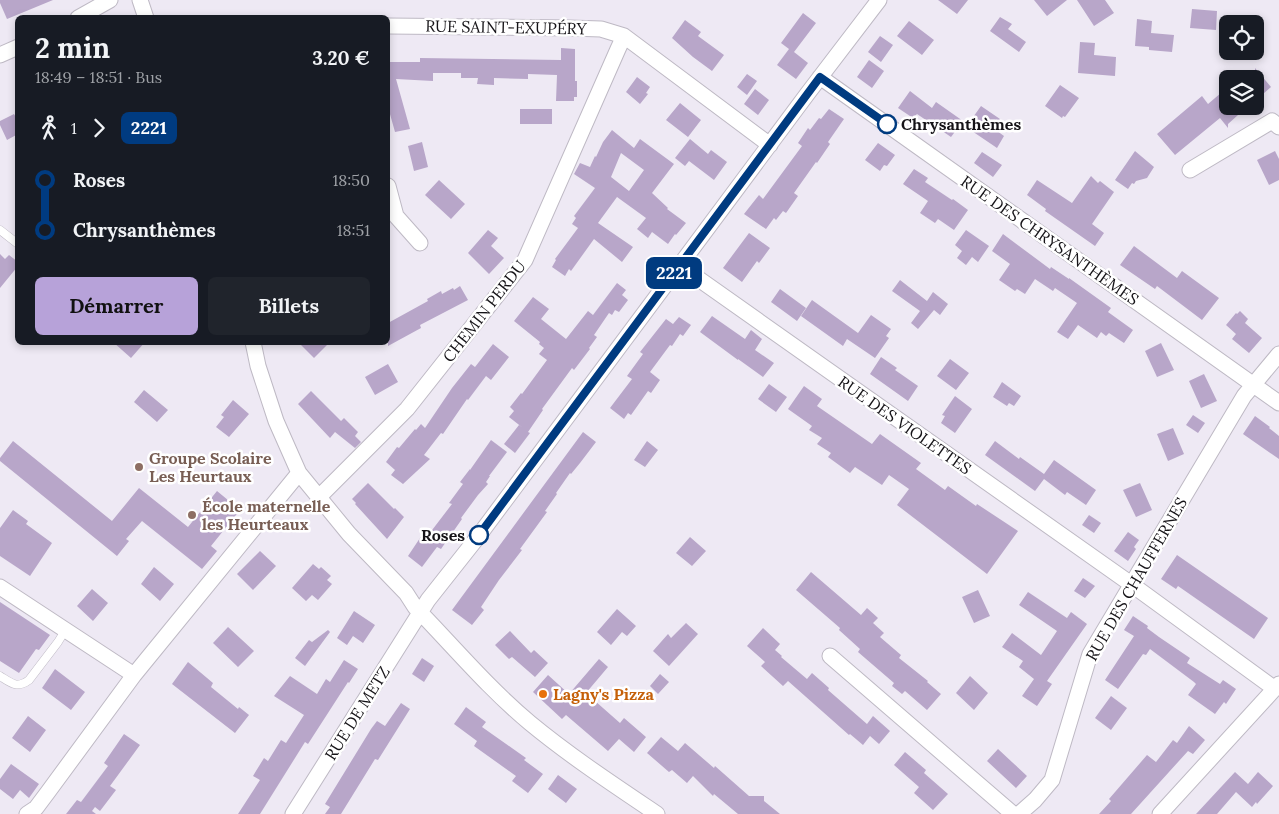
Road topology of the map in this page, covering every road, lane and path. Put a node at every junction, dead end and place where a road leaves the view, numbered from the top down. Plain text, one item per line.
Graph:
1 (110, 0) edge
2 (140, 0) edge
3 (879, 0) edge
4 (83, 15) edge
5 (145, 15) edge
6 (390, 26) edge
7 (624, 36) junction
8 (15, 48) edge
9 (0, 55) edge
10 (820, 77) junction
11 (1279, 127) edge
12 (770, 145) junction
13 (1190, 170) dead end
14 (390, 194) edge
15 (0, 230) edge
16 (15, 242) edge
17 (420, 243) dead end
18 (679, 265) junction
19 (254, 345) edge
20 (1279, 354) edge
21 (1254, 385) junction
22 (1279, 403) edge
23 (299, 473) junction
24 (318, 498) junction
25 (1131, 584) junction
26 (0, 587) edge
27 (421, 612) junction
28 (66, 629) junction
29 (830, 656) dead end
30 (134, 675) junction
31 (0, 676) edge
32 (1277, 686) edge
33 (27, 814) edge
34 (293, 814) edge
35 (657, 814) edge
36 (1013, 814) edge
37 (1019, 814) edge
38 (1160, 814) edge

1 - 4 street
2 - 5 street
3 - 10 street, RUE DE METZ
6 - 7 street, RUE SAINT-EXUPÉRY
7 - 12 street
7 - 24 street, CHEMIN PERDU
8 - 9 street
10 - 12 street, RUE DE METZ
10 - 21 street, RUE DES CHRYSANTHÈMES
11 - 13 street
12 - 18 street, RUE DE METZ
14 - 17 street
15 - 16 lane
18 - 25 street, RUE DES VIOLETTES
18 - 27 street, RUE DE METZ
19 - 23 street
20 - 21 street, RUE DES CHAUFFERNES
21 - 22 street, RUE DES CHRYSANTHÈMES
21 - 25 street, RUE DES CHAUFFERNES
23 - 24 street
23 - 30 street
24 - 27 street
25 - 32 street, RUE DES VIOLETTES
25 - 37 street, RUE DES CHAUFFERNES
26 - 28 street
27 - 34 street, RUE DE METZ
27 - 35 street
28 - 30 street
28 - 31 lane
29 - 36 street
30 - 33 street
32 - 38 street

